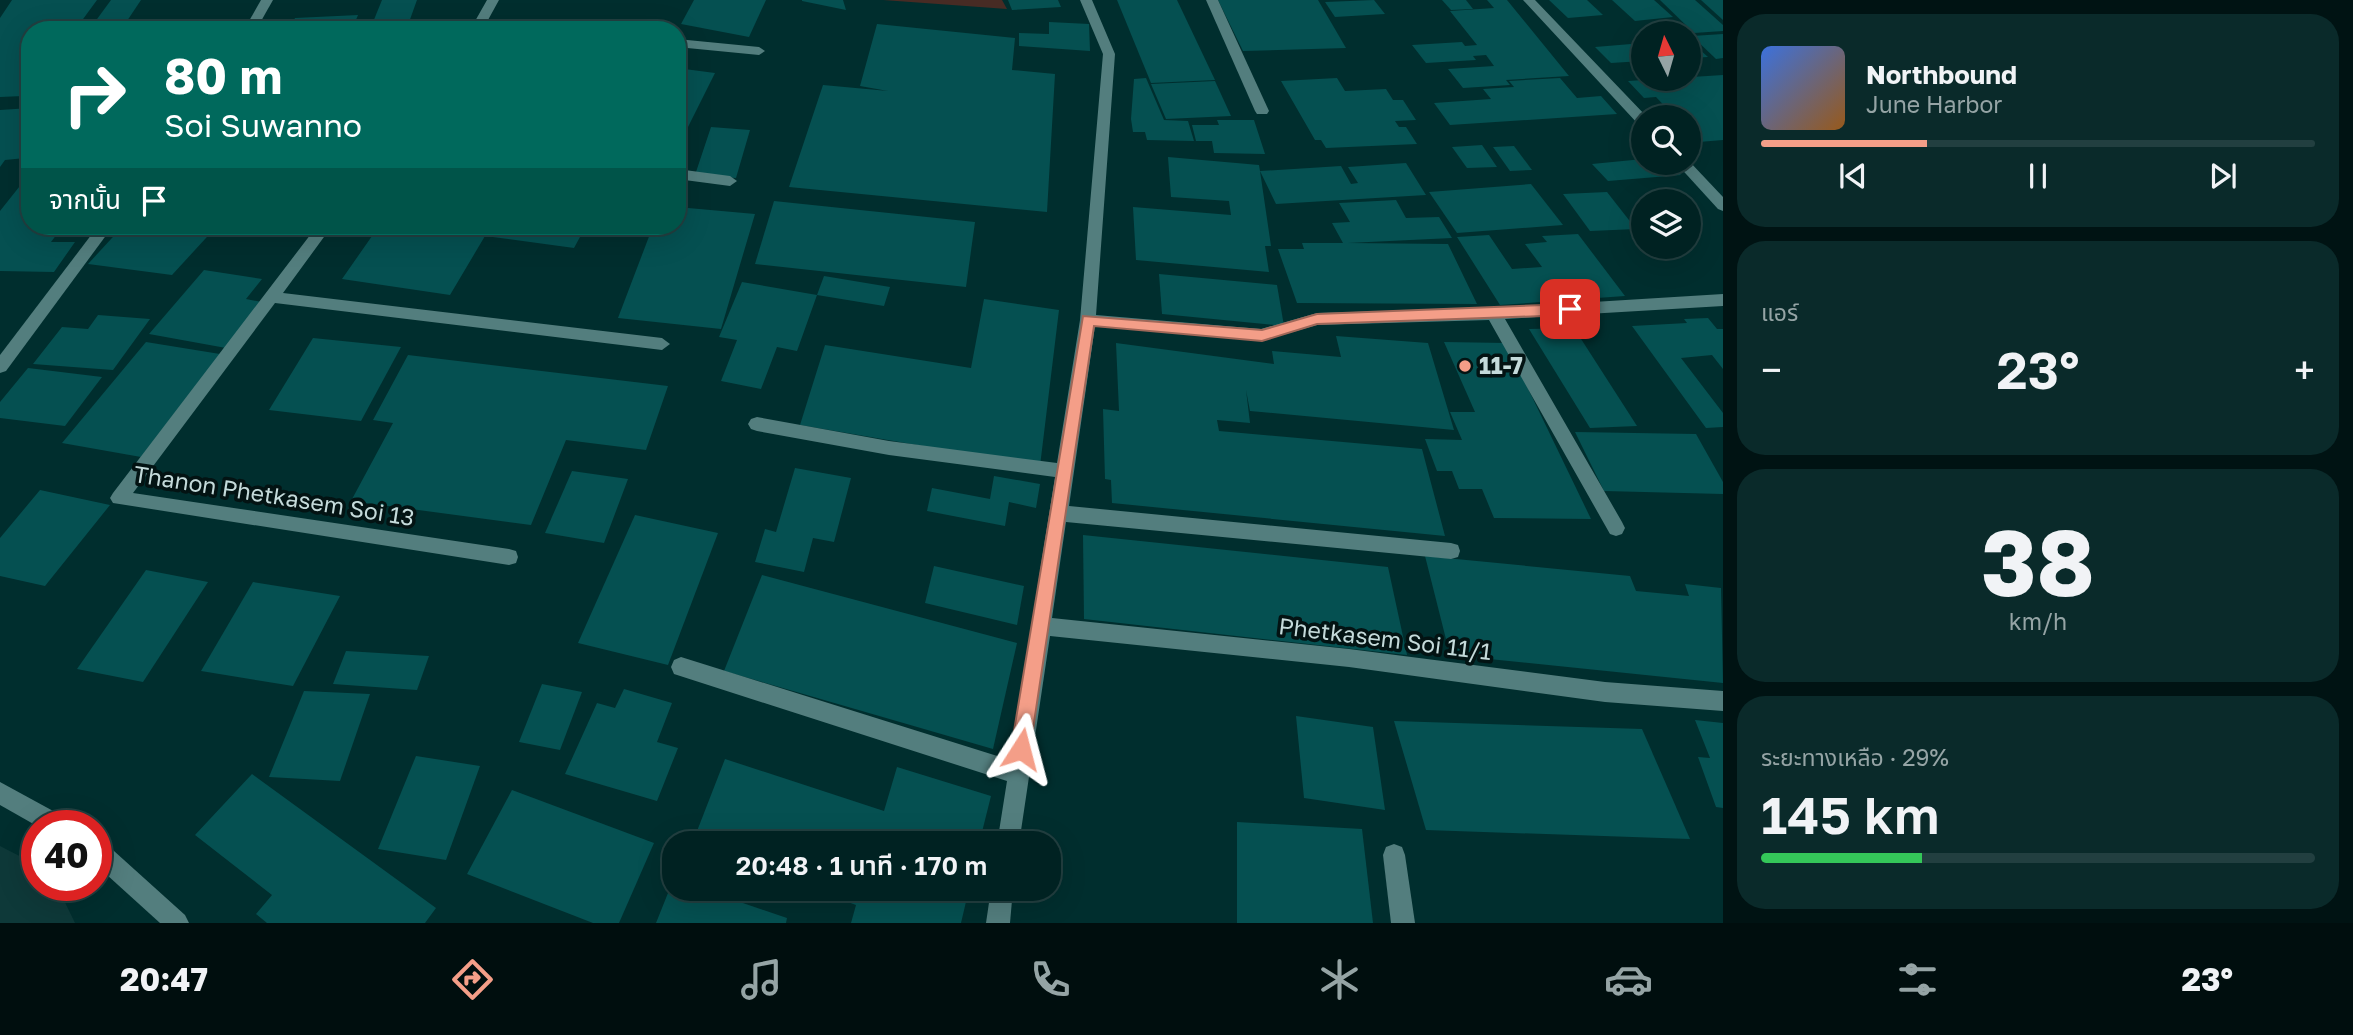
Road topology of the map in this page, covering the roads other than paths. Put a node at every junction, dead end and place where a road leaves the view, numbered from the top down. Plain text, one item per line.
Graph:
1 (267, 0) edge
2 (493, 0) edge
3 (1086, 0) edge
4 (1212, 0) edge
5 (1529, 0) edge
6 (255, 21) edge
7 (482, 21) edge
8 (686, 44) edge
9 (759, 51) dead end
10 (1631, 108) edge
11 (1262, 111) dead end
12 (686, 175) edge
13 (1694, 175) edge
14 (730, 181) dead end
15 (1723, 206) edge
16 (99, 235) edge
17 (318, 235) edge
18 (269, 297) junction
19 (1723, 300) edge
20 (1494, 314) junction
21 (1088, 320) junction
22 (662, 344) dead end
23 (0, 367) edge
24 (757, 424) dead end
25 (1063, 471) junction
26 (1059, 513) junction
27 (1616, 528) dead end
28 (1451, 551) dead end
29 (509, 556) dead end
30 (1040, 626) junction
31 (681, 667) dead end
32 (1723, 701) edge
33 (1017, 773) junction
34 (0, 793) edge
35 (30, 810) edge
36 (1010, 831) edge
37 (1394, 855) dead end
38 (112, 864) edge
39 (1001, 901) edge
40 (177, 923) edge
41 (998, 923) edge
42 (1403, 923) edge

1 - 6 street
2 - 7 street
3 - 21 street
4 - 11 street
5 - 10 street
8 - 9 street
12 - 14 street
13 - 15 street
16 - 23 street
17 - 18 street, Thanon Phetkasem Soi 13
18 - 22 street
18 - 29 street, Thanon Phetkasem Soi 13
19 - 20 street
20 - 21 street
20 - 27 street
21 - 25 street
24 - 25 street
25 - 26 street
26 - 28 street
26 - 30 street
30 - 32 street, Phetkasem Soi 11/1
30 - 33 street
31 - 33 street
33 - 36 street
34 - 35 street
37 - 42 street
38 - 40 street
39 - 41 street

